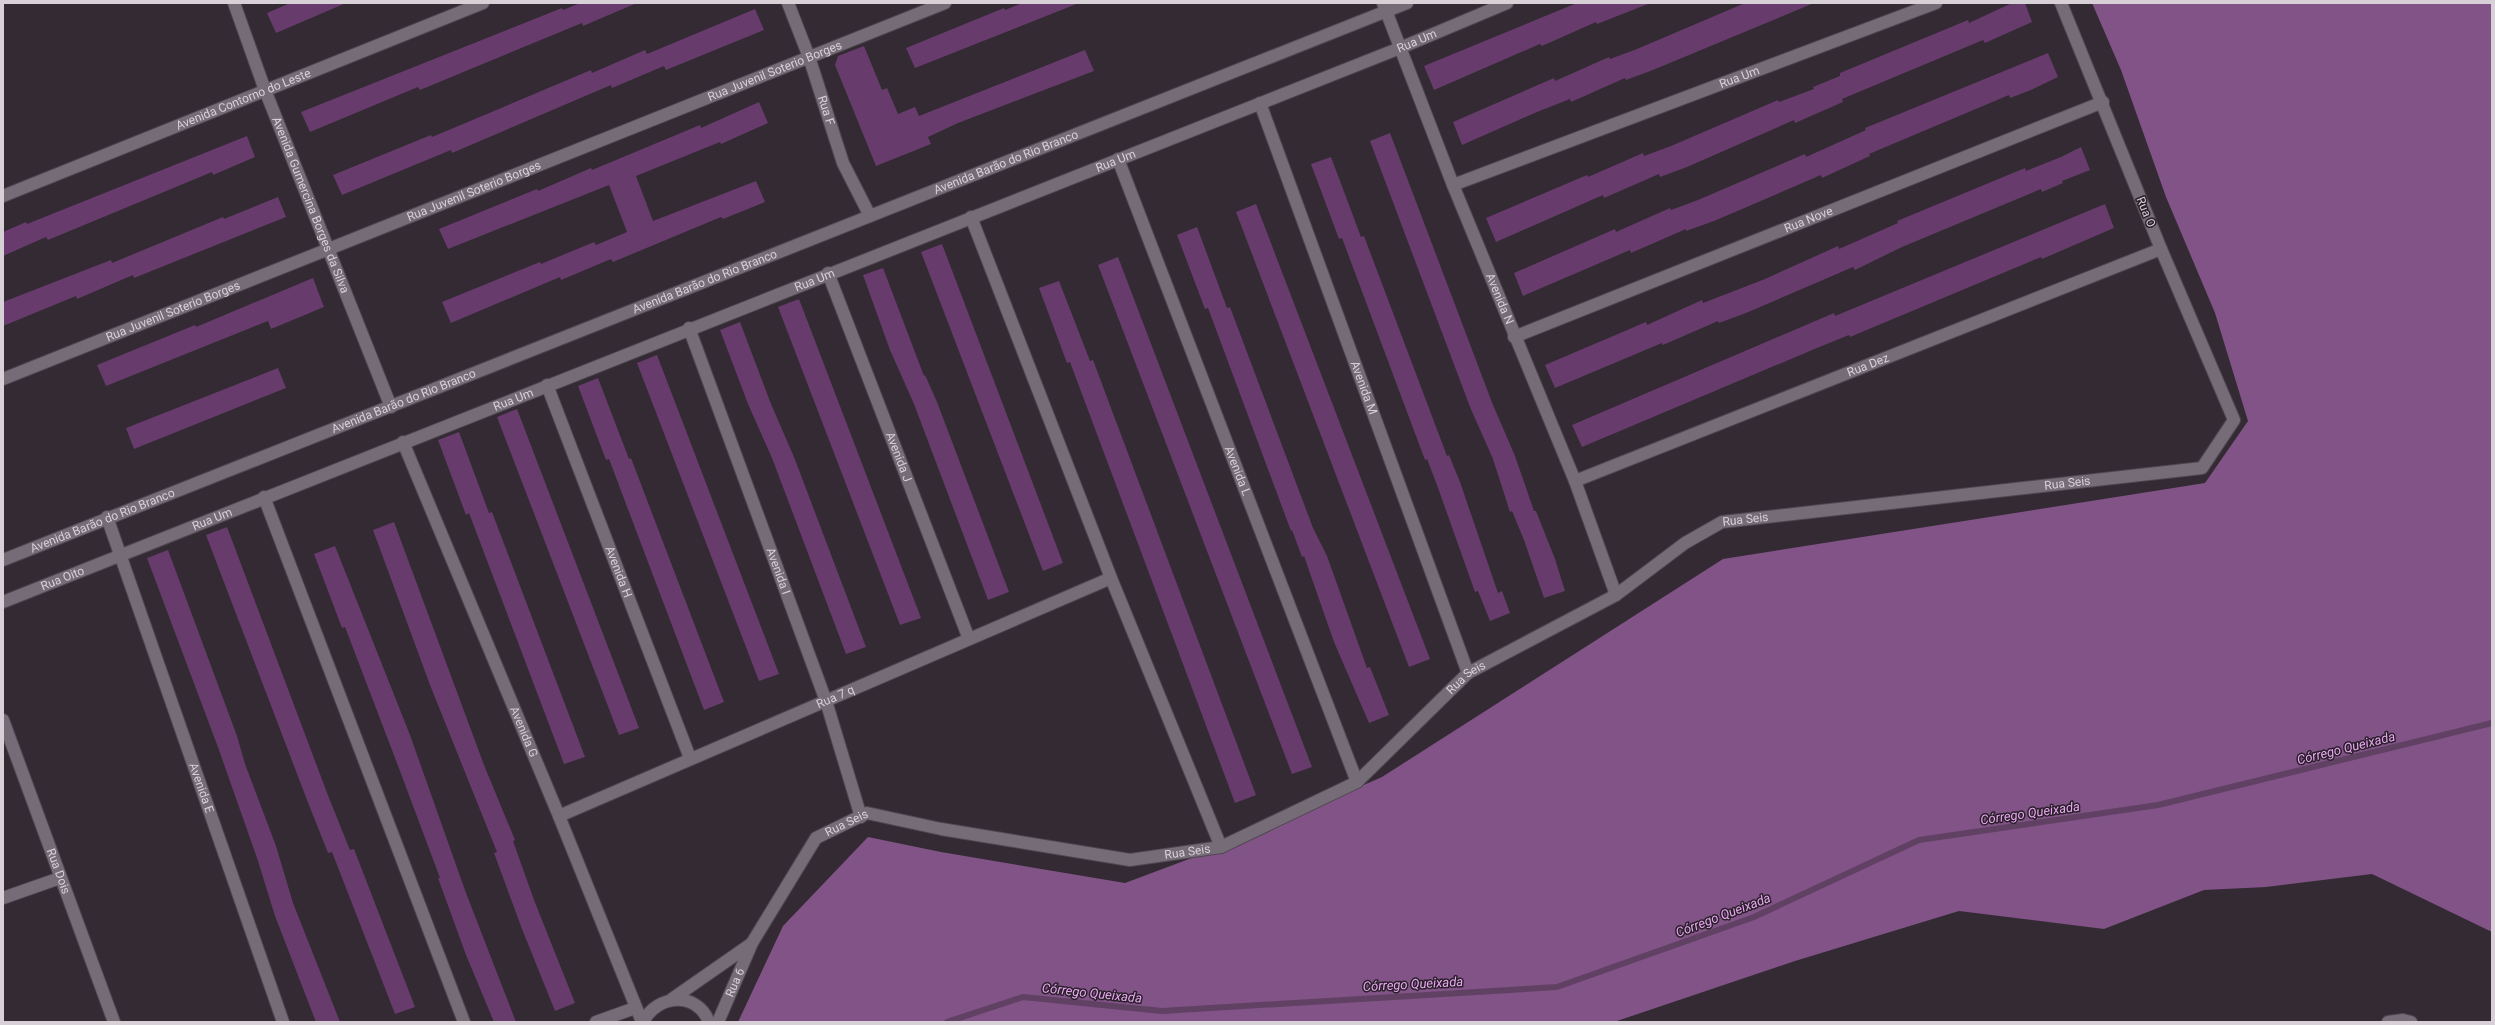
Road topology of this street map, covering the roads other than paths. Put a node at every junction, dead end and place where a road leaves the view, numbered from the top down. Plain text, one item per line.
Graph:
1 (234, 3) edge
2 (483, 3) edge
3 (788, 3) edge
4 (945, 3) edge
5 (1407, 3) edge
6 (1507, 3) edge
7 (1936, 3) edge
8 (2061, 3) edge
9 (1384, 7) edge
10 (1400, 48) junction
11 (809, 57) junction
12 (266, 90) junction
13 (2103, 102) junction
14 (1260, 103) junction
15 (1118, 159) junction
16 (1453, 185) junction
17 (3, 196) edge
18 (870, 216) junction
19 (972, 217) junction
20 (328, 249) junction
21 (2161, 249) junction
22 (828, 274) junction
23 (689, 328) junction
24 (1514, 337) junction
25 (3, 379) edge
26 (547, 385) junction
27 (391, 406) junction
28 (2234, 420) joint
29 (403, 442) junction
30 (1575, 481) junction
31 (264, 497) junction
32 (108, 517) junction
33 (121, 554) junction
34 (3, 560) edge
35 (1111, 578) junction
36 (1616, 595) junction
37 (3, 602) edge
38 (969, 639) junction
39 (1468, 673) junction
40 (826, 701) junction
41 (3, 720) edge
42 (690, 758) junction
43 (1357, 782) junction
44 (559, 816) junction
45 (861, 817) junction
46 (1221, 847) junction
47 (60, 878) junction
48 (3, 898) edge
49 (752, 943) junction
50 (672, 999) junction
51 (635, 1008) junction
52 (114, 1022) edge
53 (282, 1022) edge
54 (464, 1022) edge
55 (596, 1022) edge
56 (643, 1022) edge
57 (709, 1022) edge
58 (718, 1022) edge
59 (2388, 1022) edge
60 (2411, 1022) edge

1 - 12 street, Avenida Gumercina Borges da Silva
2 - 12 street, Avenida Contorno do Leste
3 - 11 street, Rua F
4 - 11 street, Rua Juvenil Soterio Borges
5 - 9 street, Avenida Barão do Rio Branco
6 - 10 street, Rua Um
7 - 16 street, Rua Um
8 - 13 street, Rua O
9 - 10 street, Avenida N
9 - 18 street, Avenida Barão do Rio Branco
10 - 14 street, Rua Um
10 - 16 street, Avenida N
11 - 18 street, Rua F
11 - 20 street, Rua Juvenil Soterio Borges
12 - 17 street, Avenida Contorno do Leste
12 - 20 street, Avenida Gumercina Borges da Silva
13 - 21 street, Rua O
13 - 24 street, Rua Nove
14 - 15 street, Rua Um
14 - 39 street, Avenida M
15 - 19 street, Rua Um
15 - 43 street, Avenida L
16 - 24 street, Avenida N
18 - 27 street, Avenida Barão do Rio Branco
19 - 22 street, Rua Um
19 - 35 street
20 - 25 street, Rua Juvenil Soterio Borges
20 - 27 street, Avenida Gumercina Borges da Silva
21 - 28 street, Rua O
21 - 30 street, Rua Dez
22 - 23 street, Rua Um
22 - 38 street, Avenida J
23 - 26 street, Rua Um
23 - 40 street, Avenida I
24 - 30 street, Avenida N
26 - 29 street, Rua Um
26 - 42 street, Avenida H
27 - 32 street, Avenida Barão do Rio Branco
28 - 36 street, Rua Seis
29 - 31 street, Rua Um
29 - 44 street, Avenida G
30 - 36 street, Avenida N
31 - 33 street, Rua Um
31 - 54 street
32 - 33 street, Avenida E
32 - 34 street, Avenida Barão do Rio Branco
33 - 37 street, Rua Oito
33 - 53 street, Avenida E
35 - 38 street, Rua 7 q
35 - 46 street
36 - 39 street, Rua Seis
38 - 40 street, Rua 7 q
39 - 43 street, Rua Seis
40 - 42 street, Rua 7 q
40 - 45 street, Avenida I
41 - 47 street, Rua Dois
42 - 44 street, Rua 7 q
43 - 46 street, Rua Seis
44 - 51 street, Avenida G
45 - 46 street, Rua Seis
45 - 49 street, Rua Seis
47 - 48 street
47 - 52 street, Rua Dois
49 - 50 street
49 - 58 street, Rua 6
50 - 56 street
50 - 57 street
51 - 55 street
51 - 56 street, Avenida G
59 - 60 street

